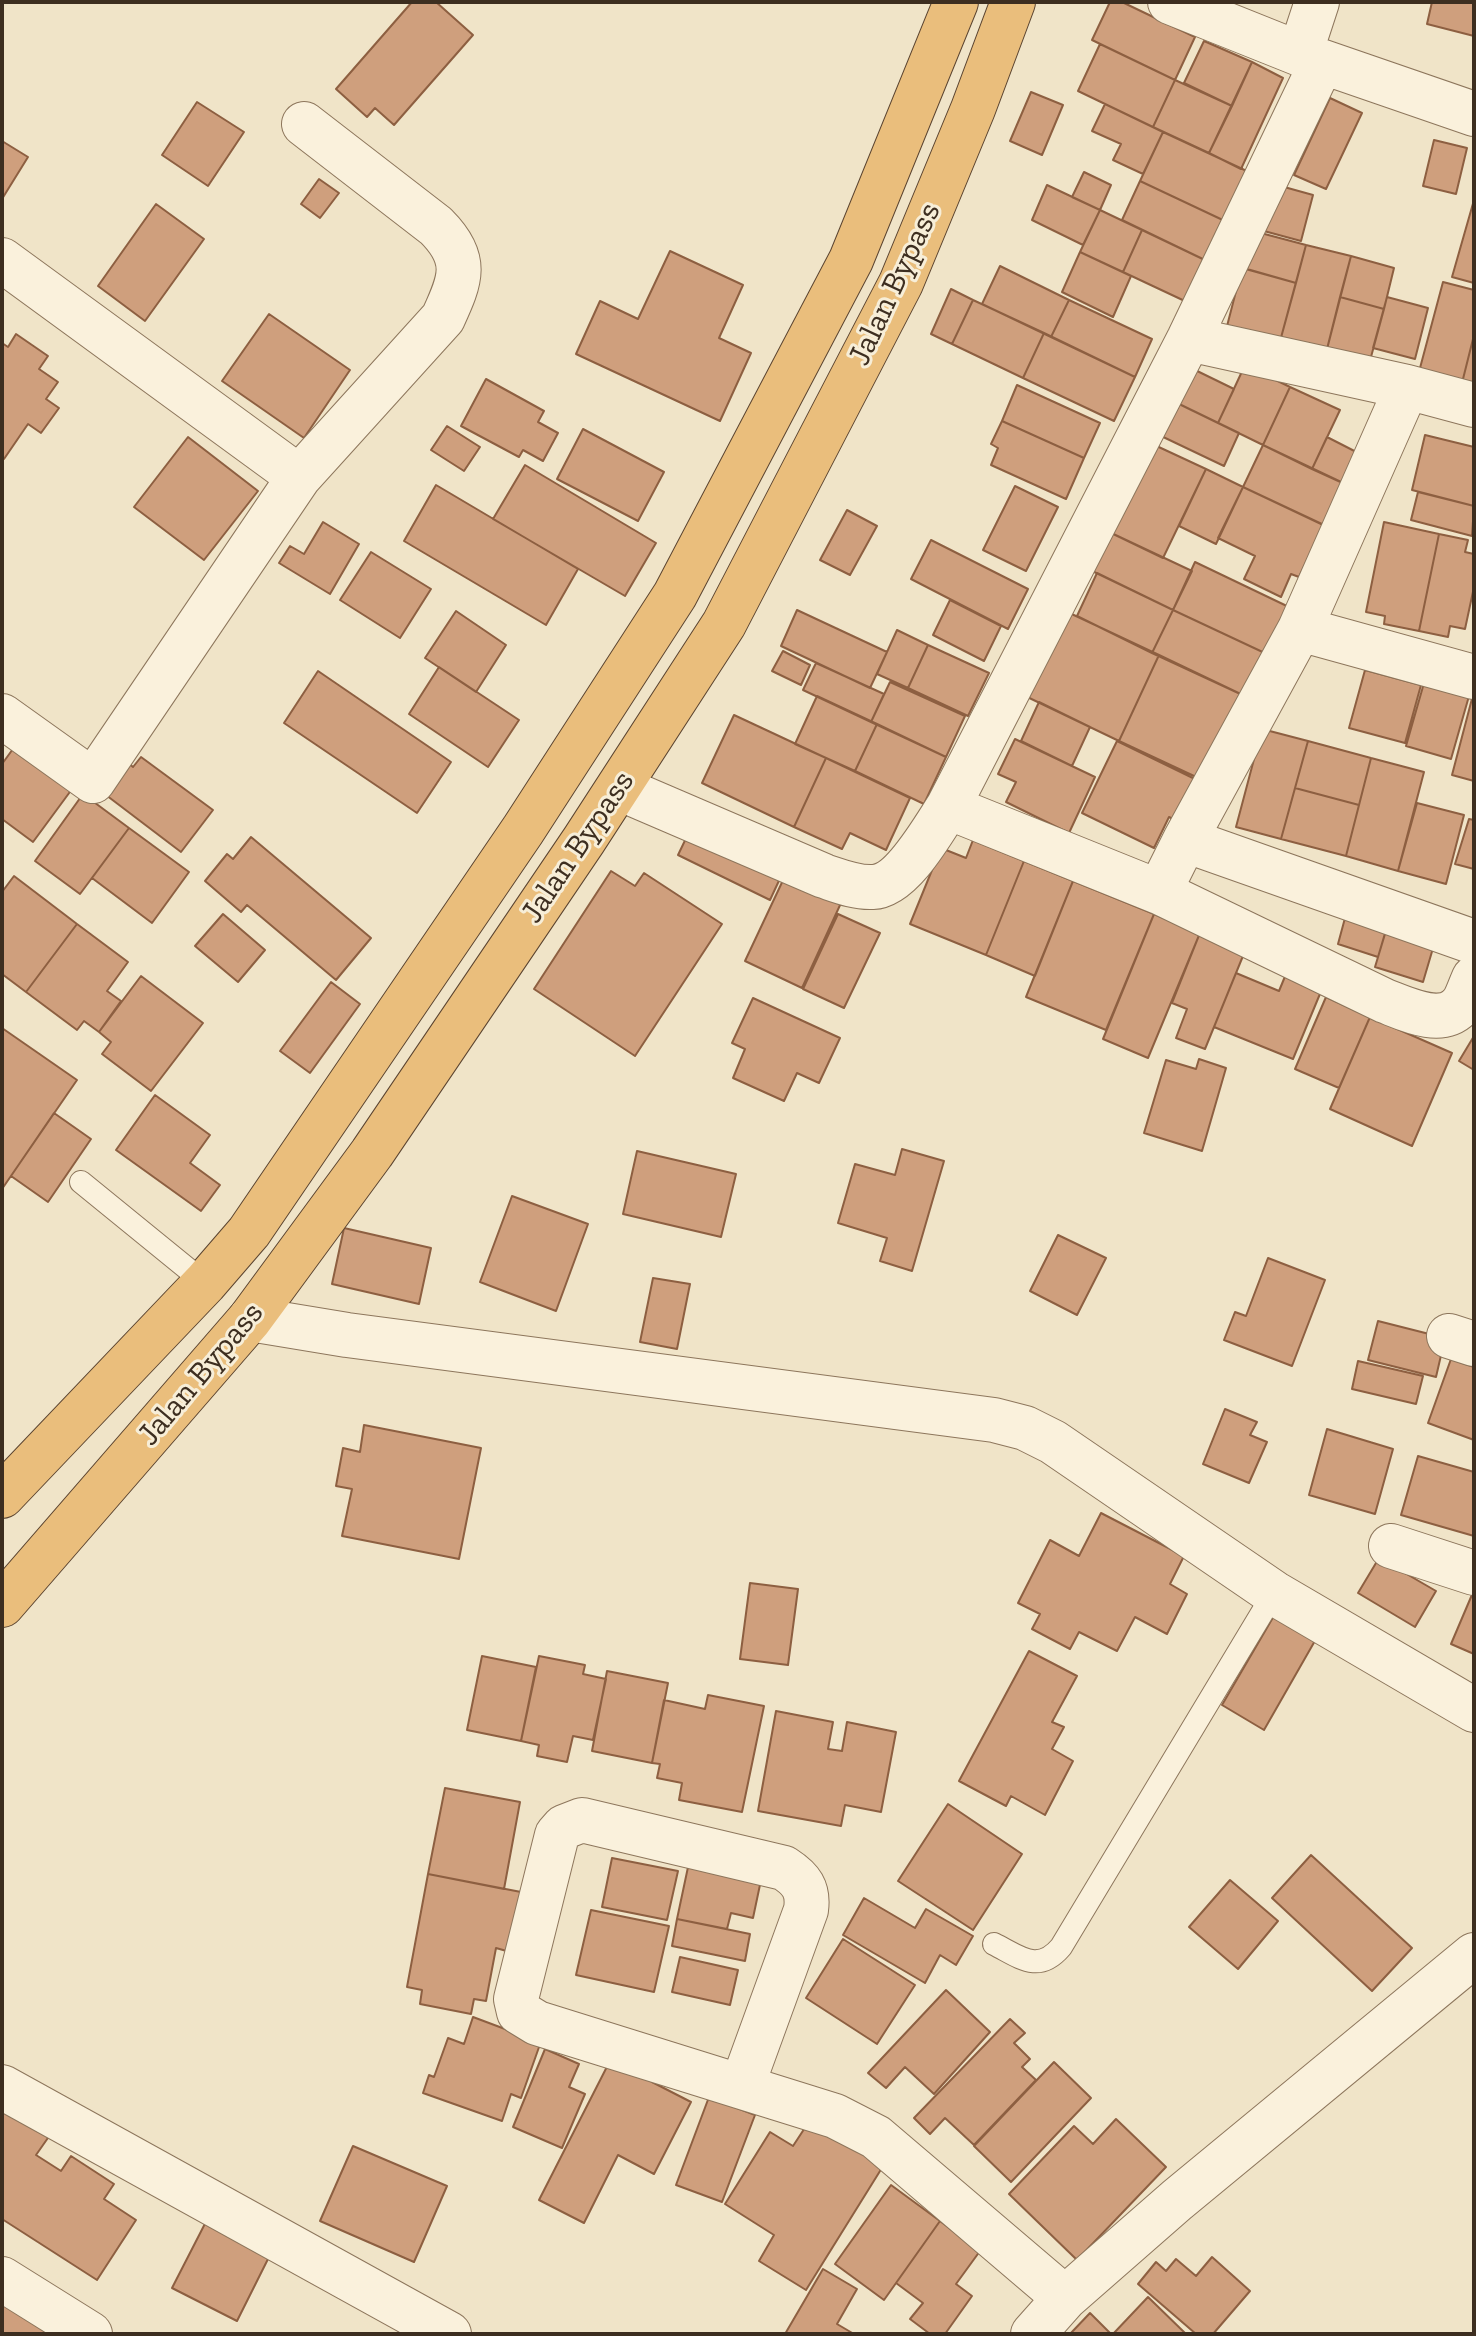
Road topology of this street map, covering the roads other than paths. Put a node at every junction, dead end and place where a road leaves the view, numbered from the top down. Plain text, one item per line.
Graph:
1 (956, 2) edge
2 (1013, 2) edge
3 (1170, 2) edge
4 (1317, 2) edge
5 (1311, 58) junction
6 (1474, 114) edge
7 (304, 124) dead end
8 (2, 260) edge
9 (1189, 339) junction
10 (1407, 387) junction
11 (1474, 405) edge
12 (299, 477) junction
13 (675, 595) junction
14 (724, 624) junction
15 (1300, 629) junction
16 (1474, 677) edge
17 (2, 716) edge
18 (619, 788) junction
19 (948, 807) junction
20 (1185, 840) junction
21 (1159, 892) junction
22 (1474, 942) edge
23 (1474, 978) edge
24 (81, 1182) dead end
25 (205, 1283) junction
26 (250, 1319) junction
27 (2, 1496) edge
28 (1391, 1546) dead end
29 (1474, 1573) edge
30 (1274, 1593) junction
31 (2, 1605) edge
32 (1474, 1710) edge
33 (994, 1944) dead end
34 (1474, 1955) edge
35 (742, 2086) junction
36 (2, 2087) edge
37 (2, 2279) edge
38 (1065, 2298) junction
39 (90, 2334) edge
40 (449, 2334) edge
41 (1033, 2334) edge

1 - 13 highway, Jalan Bypass
2 - 14 highway, Jalan Bypass
3 - 5 street
4 - 5 street
5 - 6 street
5 - 9 street
7 - 12 street
8 - 12 street
9 - 10 street
9 - 19 street
10 - 11 street
10 - 15 street
12 - 17 street
13 - 14 highway
13 - 25 highway, Jalan Bypass
14 - 18 highway, Jalan Bypass
15 - 16 street
15 - 20 street
18 - 19 street
18 - 26 highway, Jalan Bypass
19 - 21 street
20 - 21 street
20 - 22 street
21 - 23 street
24 - 25 lane
25 - 27 highway, Jalan Bypass
26 - 30 street
26 - 31 highway, Jalan Bypass
28 - 29 street
30 - 32 street
30 - 33 lane
34 - 38 street
35 - 35 street
35 - 38 street
36 - 40 street
37 - 39 street
38 - 41 street

